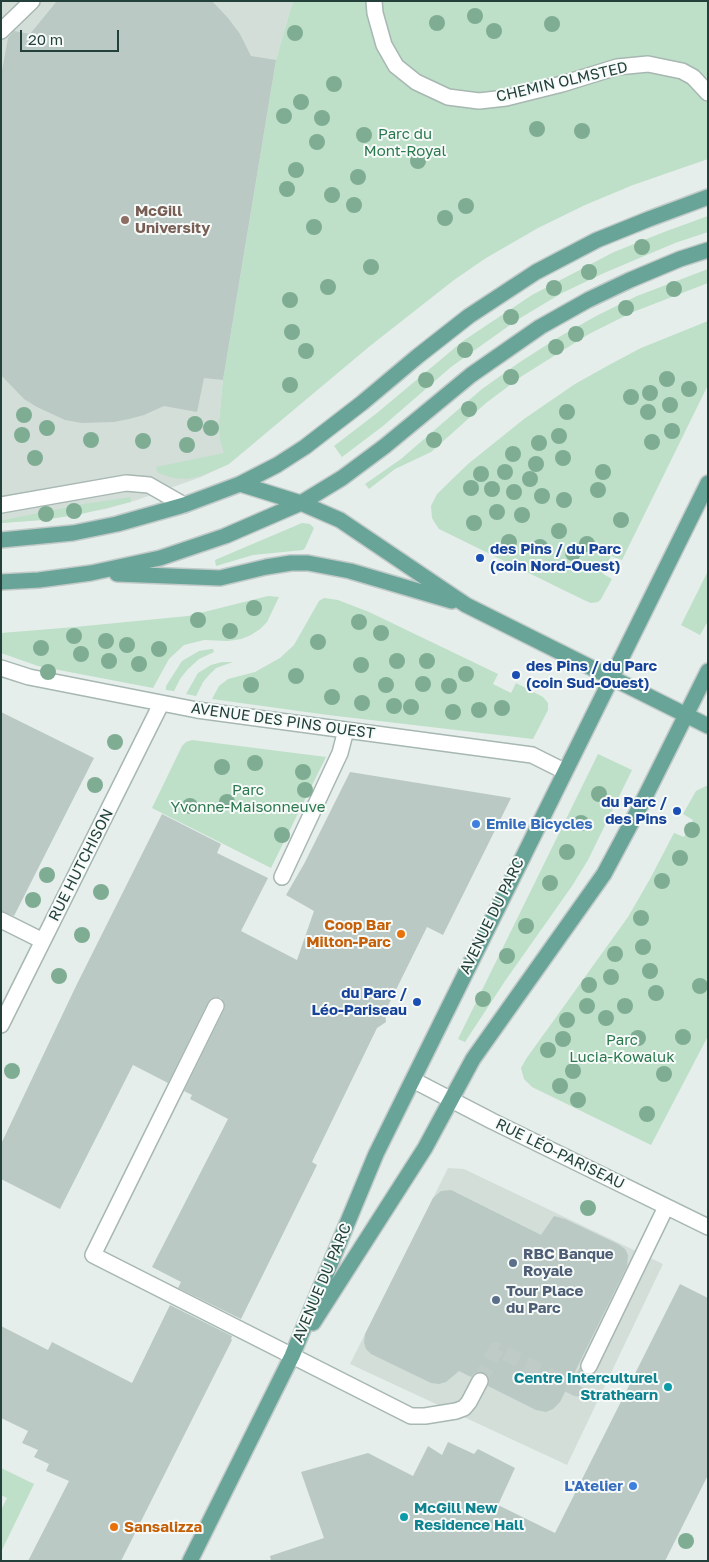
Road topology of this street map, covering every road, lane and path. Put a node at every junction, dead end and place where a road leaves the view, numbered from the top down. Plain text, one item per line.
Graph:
1 (32, 1) edge
2 (374, 1) edge
3 (1, 31) edge
4 (708, 93) edge
5 (708, 197) edge
6 (708, 250) edge
7 (708, 483) edge
8 (240, 484) junction
9 (301, 503) junction
10 (1, 505) edge
11 (184, 505) junction
12 (1, 540) edge
13 (91, 573) junction
14 (1, 582) edge
15 (466, 605) junction
16 (1, 668) edge
17 (708, 671) edge
18 (611, 678) junction
19 (161, 704) junction
20 (686, 715) junction
21 (708, 726) edge
22 (346, 730) junction
23 (564, 770) junction
24 (282, 878) dead end
25 (1, 920) edge
26 (43, 941) junction
27 (216, 1006) dead end
28 (1, 1025) edge
29 (414, 1080) junction
30 (451, 1099) junction
31 (666, 1207) junction
32 (708, 1227) edge
33 (292, 1356) junction
34 (589, 1366) tunnel mouth
35 (480, 1381) tunnel mouth
36 (190, 1561) edge

1 - 3 street
2 - 4 street, CHEMIN OLMSTED
5 - 8 main road
6 - 9 main road
7 - 18 main road, AVENUE DU PARC
8 - 9 main road
8 - 11 main road
9 - 13 main road
9 - 15 main road
10 - 11 street
11 - 12 main road
13 - 14 main road
13 - 15 main road
15 - 18 main road
16 - 19 street, AVENUE DES PINS OUEST
17 - 20 main road, AVENUE DU PARC
18 - 20 main road
18 - 23 main road, AVENUE DU PARC
19 - 22 street, AVENUE DES PINS OUEST
19 - 26 street, RUE HUTCHISON
20 - 21 main road
20 - 30 main road, AVENUE DU PARC
22 - 23 street, AVENUE DES PINS OUEST
22 - 24 street
23 - 29 main road, AVENUE DU PARC
25 - 26 street
26 - 28 street, RUE HUTCHISON
27 - 33 street
29 - 30 street, RUE LÉO-PARISEAU
29 - 33 main road, AVENUE DU PARC
30 - 31 street, RUE LÉO-PARISEAU
30 - 33 main road, AVENUE DU PARC
31 - 32 street, RUE LÉO-PARISEAU
31 - 34 street
33 - 35 street
33 - 36 main road, AVENUE DU PARC

